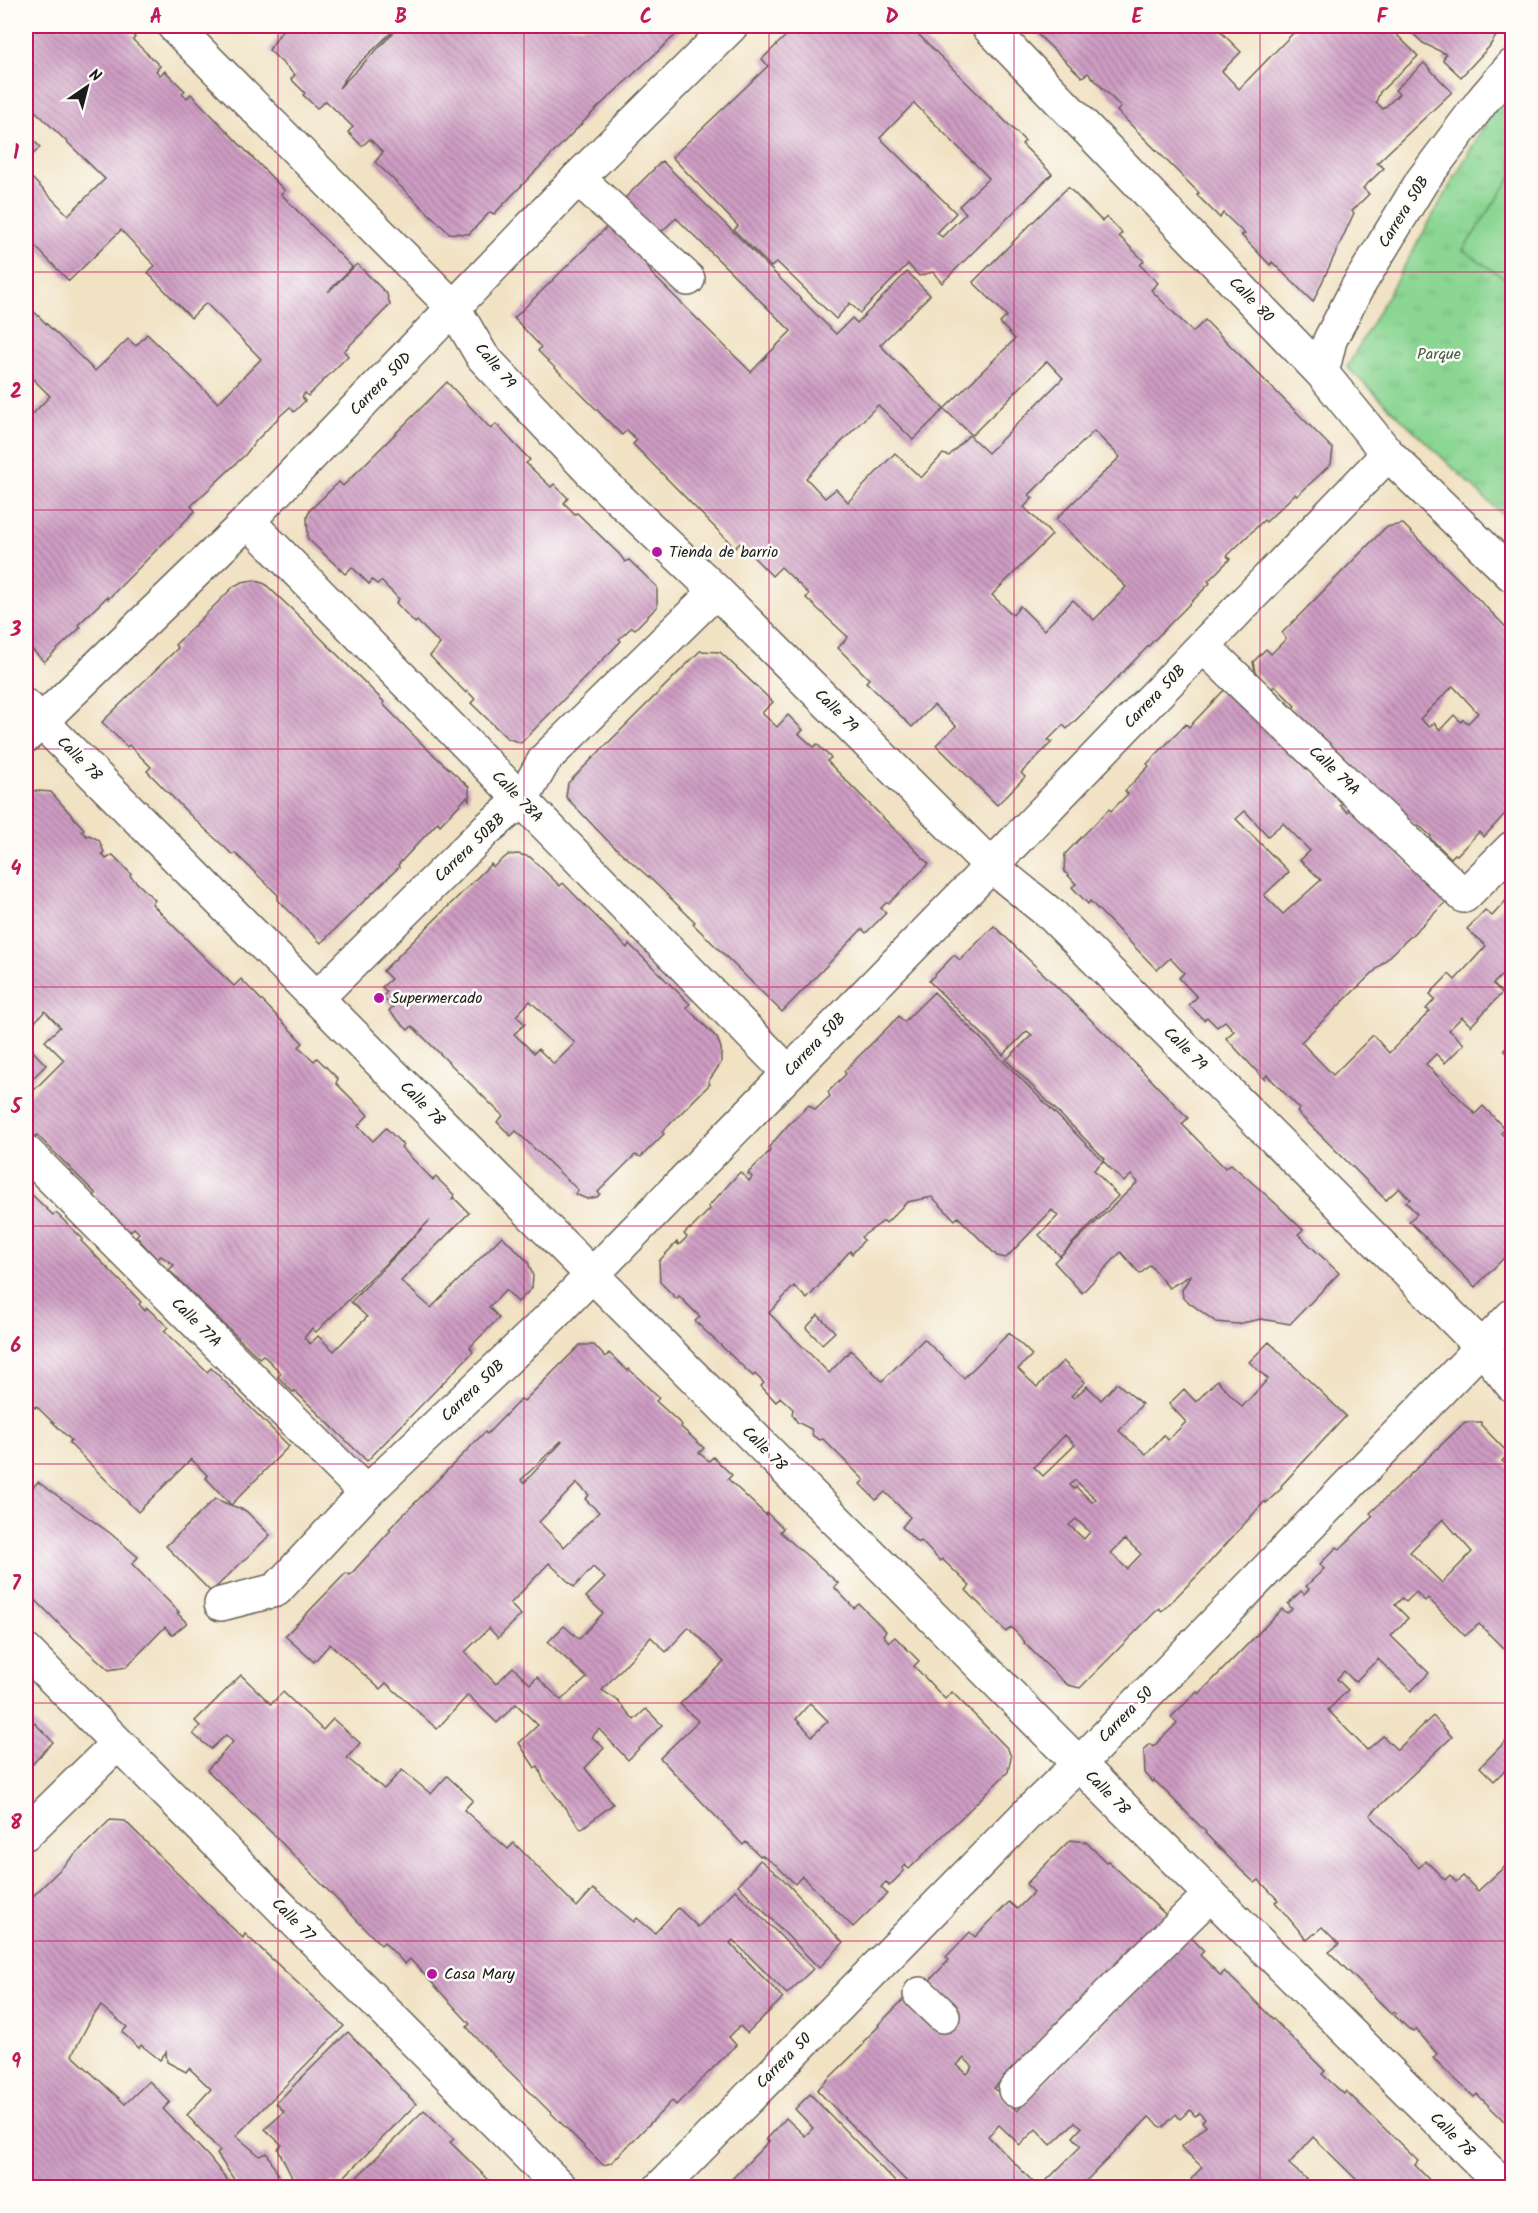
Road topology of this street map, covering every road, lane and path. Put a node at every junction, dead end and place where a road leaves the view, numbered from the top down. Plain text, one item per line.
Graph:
1 (174, 26) edge
2 (731, 26) edge
3 (988, 26) edge
4 (1512, 66) edge
5 (578, 178) junction
6 (688, 279) dead end
7 (454, 308) junction
8 (1322, 373) junction
9 (1388, 454) junction
10 (248, 521) junction
11 (1512, 575) edge
12 (716, 591) junction
13 (1204, 647) junction
14 (31, 721) edge
15 (521, 801) junction
16 (1512, 848) edge
17 (991, 866) junction
18 (318, 998) junction
19 (788, 1072) junction
20 (26, 1152) edge
21 (591, 1276) junction
22 (1512, 1316) edge
23 (1481, 1346) junction
24 (1512, 1385) edge
25 (366, 1493) junction
26 (221, 1604) dead end
27 (26, 1652) edge
28 (117, 1744) junction
29 (1079, 1764) junction
30 (26, 1833) edge
31 (1210, 1895) junction
32 (920, 1994) dead end
33 (943, 2016) dead end
34 (1015, 2090) dead end
35 (561, 2187) edge
36 (660, 2187) edge
37 (1506, 2187) edge

1 - 7 street, Calle 79
2 - 5 street, Carrera 50D
3 - 8 street, Calle 80
4 - 8 street, Carrera 50B
5 - 6 street
5 - 7 street, Carrera 50D
7 - 10 street, Carrera 50D
7 - 12 street, Calle 79
8 - 9 street, Calle 80
9 - 11 street, Calle 80
9 - 13 street, Carrera 50B
10 - 14 street, Carrera 50D
10 - 15 street, Calle 78A
12 - 15 street, Carrera 50BB
12 - 17 street, Calle 79
13 - 16 street, Calle 79A
13 - 17 street, Carrera 50B
14 - 18 street, Calle 78
15 - 18 street, Carrera 50BB
15 - 19 street, Calle 78A
17 - 19 street, Carrera 50B
17 - 23 street, Calle 79
18 - 21 street, Calle 78
19 - 21 street, Carrera 50B
20 - 25 street, Calle 77A
21 - 25 street, Carrera 50B
21 - 29 street, Calle 78
22 - 23 street, Carrera 50
23 - 24 street, Calle 79
23 - 29 street, Carrera 50
25 - 26 street, Carrera 50B
27 - 28 street, Calle 77
28 - 30 street
28 - 35 street, Calle 77
29 - 31 street, Calle 78
29 - 36 street, Carrera 50
31 - 34 street
31 - 37 street, Calle 78
32 - 33 street

